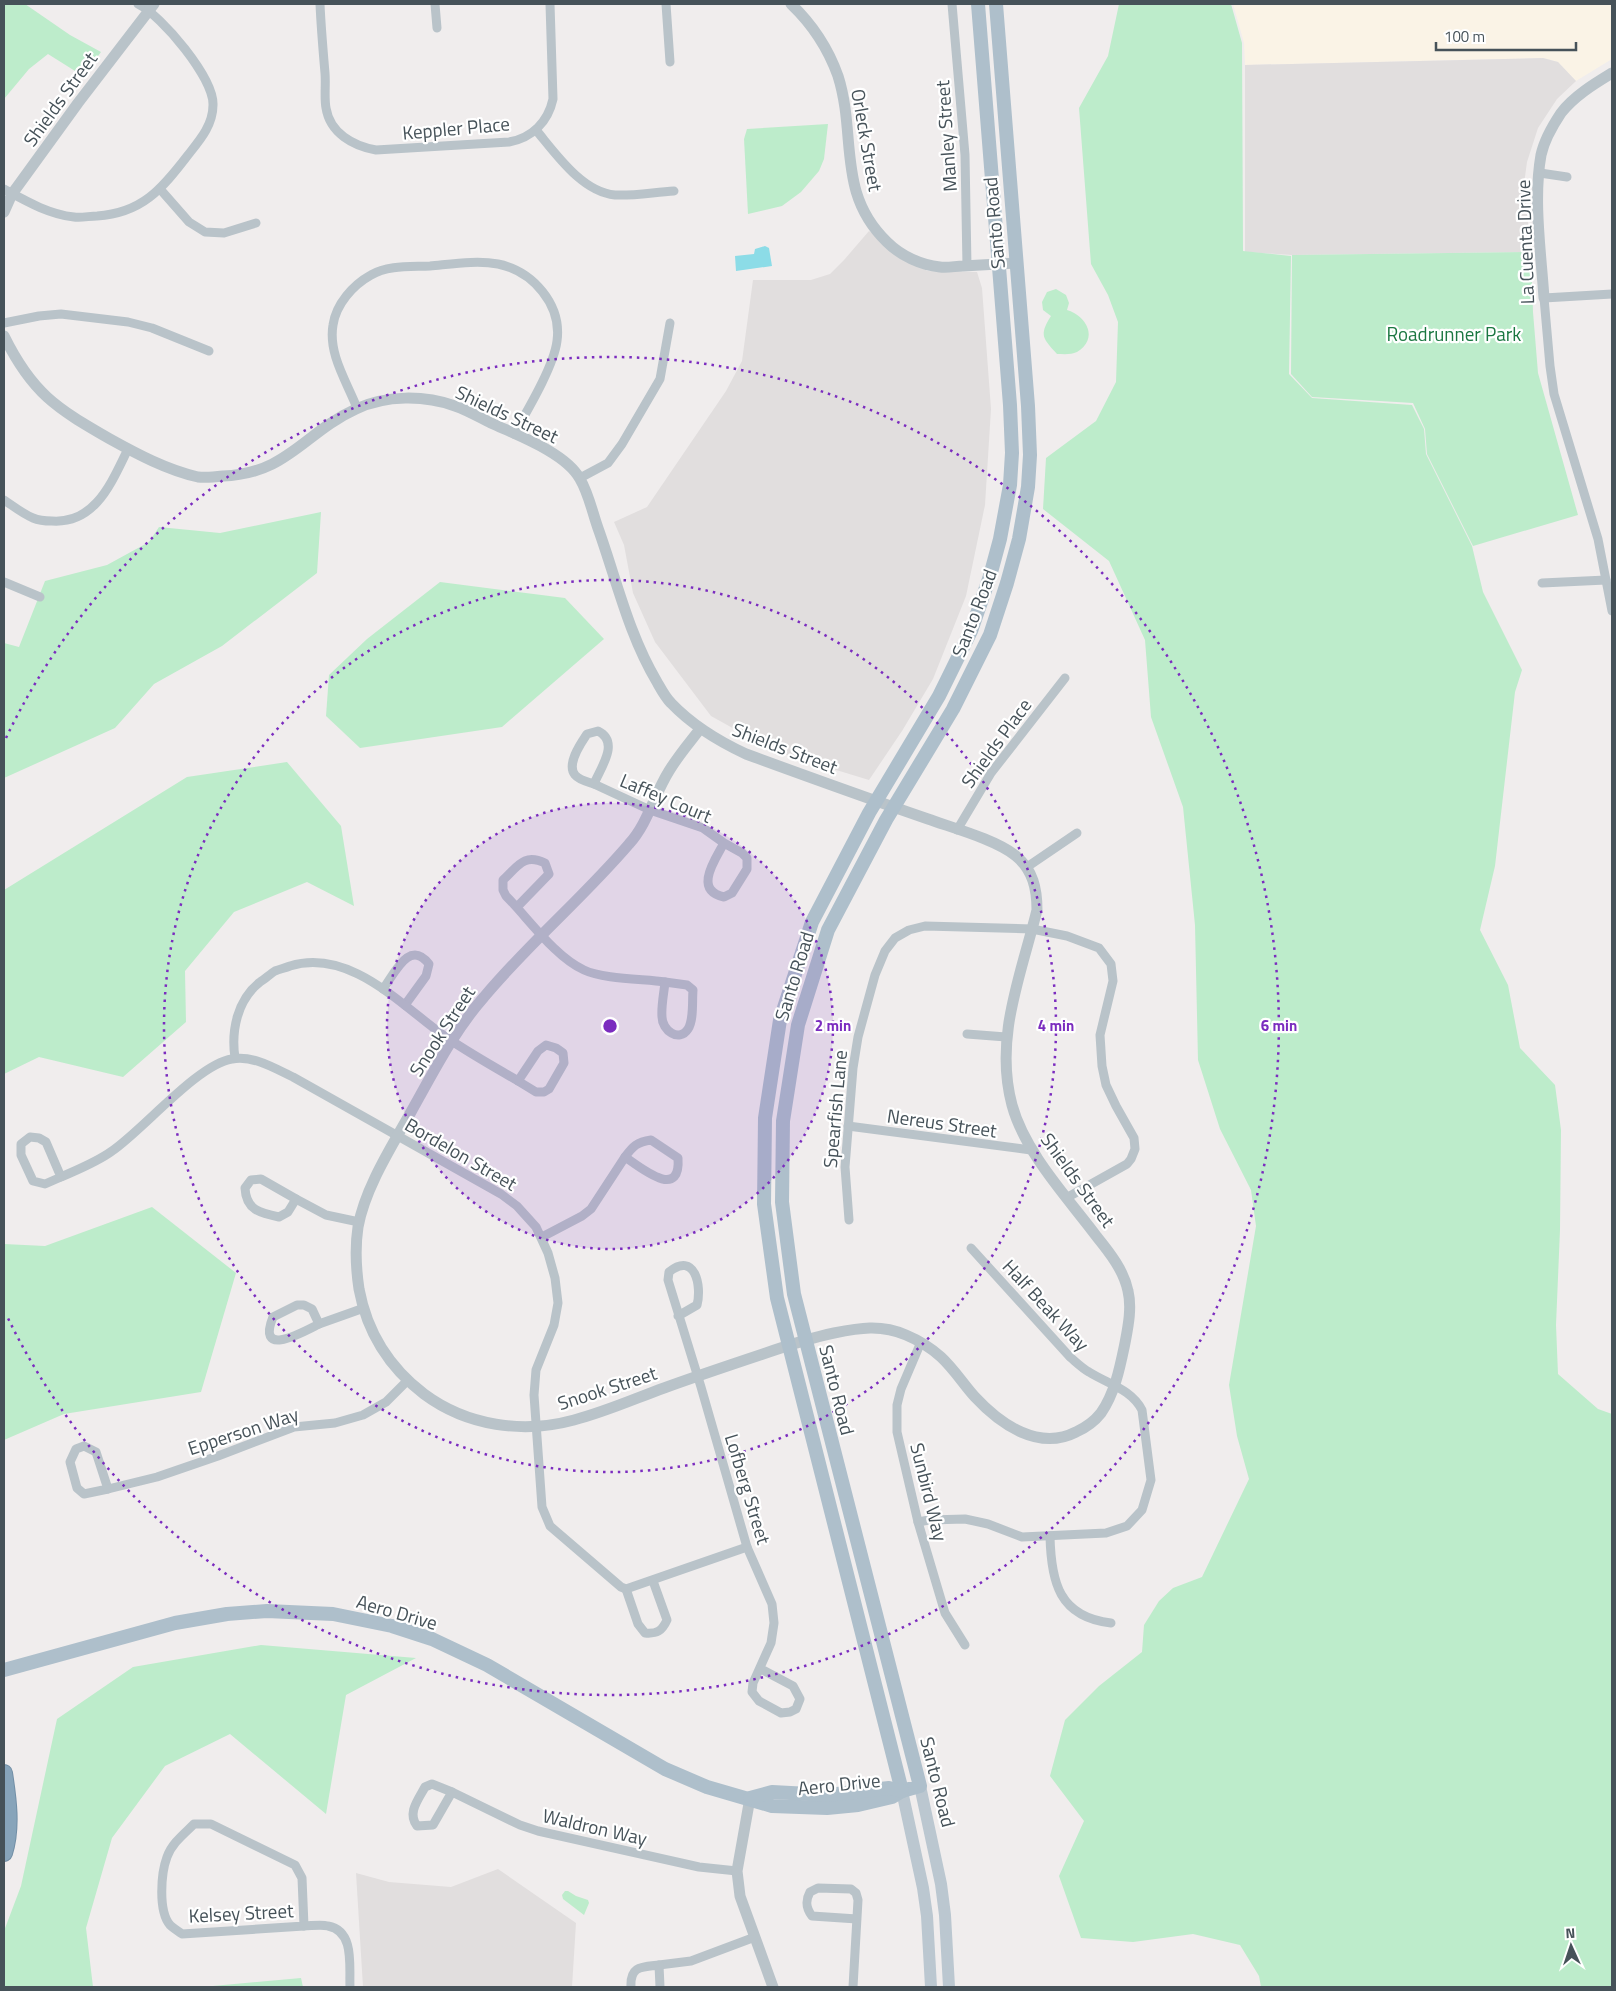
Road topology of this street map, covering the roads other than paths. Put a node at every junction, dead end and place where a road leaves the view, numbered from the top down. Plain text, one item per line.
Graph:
1 (320, 4) edge
2 (435, 4) edge
3 (550, 4) edge
4 (666, 4) edge
5 (791, 4) edge
6 (952, 4) edge
7 (978, 4) edge
8 (996, 4) edge
9 (147, 6) edge
10 (437, 28) dead end
11 (670, 62) dead end
12 (1612, 73) edge
13 (536, 130) junction
14 (1540, 173) junction
15 (1567, 177) dead end
16 (160, 190) junction
17 (8, 191) edge
18 (674, 191) dead end
19 (4, 212) edge
20 (256, 223) dead end
21 (1016, 263) junction
22 (998, 264) junction
23 (967, 266) junction
24 (1612, 294) edge
25 (1544, 298) junction
26 (4, 323) edge
27 (670, 323) dead end
28 (4, 336) edge
29 (209, 351) dead end
30 (357, 408) junction
31 (514, 434) junction
32 (128, 449) junction
33 (580, 478) junction
34 (4, 500) edge
35 (1606, 580) junction
36 (4, 582) edge
37 (1542, 583) dead end
38 (40, 597) dead end
39 (1612, 611) edge
40 (1065, 678) dead end
41 (700, 728) junction
42 (594, 784) junction
43 (876, 801) junction
44 (894, 807) junction
45 (650, 810) junction
46 (957, 830) junction
47 (1077, 833) dead end
48 (724, 843) junction
49 (1027, 867) junction
50 (517, 907) junction
51 (1032, 929) junction
52 (542, 934) junction
53 (665, 982) junction
54 (383, 989) junction
55 (405, 1006) junction
56 (966, 1034) dead end
57 (1006, 1038) junction
58 (452, 1041) junction
59 (235, 1058) junction
60 (518, 1081) junction
61 (848, 1126) junction
62 (398, 1136) junction
63 (1031, 1150) junction
64 (625, 1157) junction
65 (61, 1177) junction
66 (1068, 1197) junction
67 (296, 1199) junction
68 (849, 1220) dead end
69 (359, 1222) junction
70 (542, 1237) junction
71 (971, 1248) dead end
72 (364, 1308) junction
73 (678, 1316) junction
74 (319, 1324) junction
75 (806, 1341) junction
76 (921, 1342) junction
77 (788, 1346) junction
78 (698, 1376) junction
79 (407, 1381) junction
80 (1114, 1385) junction
81 (536, 1427) junction
82 (108, 1489) junction
83 (918, 1522) junction
84 (1050, 1536) junction
85 (747, 1547) junction
86 (653, 1581) junction
87 (626, 1589) junction
88 (1111, 1623) dead end
89 (965, 1645) dead end
90 (760, 1669) junction
91 (4, 1670) edge
92 (4, 1773) edge
93 (920, 1786) junction
94 (452, 1792) junction
95 (902, 1792) junction
96 (750, 1798) junction
97 (4, 1853) edge
98 (737, 1871) junction
99 (857, 1919) junction
100 (304, 1926) junction
101 (755, 1937) junction
102 (659, 1965) junction
103 (350, 1987) edge
104 (631, 1987) edge
105 (660, 1987) edge
106 (773, 1987) edge
107 (853, 1987) edge
108 (931, 1987) edge
109 (949, 1987) edge

1 - 13 street, Keppler Place
2 - 10 street
3 - 13 street
4 - 11 street
5 - 23 street, Orleck Street
6 - 23 street, Manley Street
7 - 22 main road, Santo Road
8 - 21 main road, Santo Road
9 - 16 street
9 - 17 street, Shields Street
12 - 14 street, La Cuenta Drive
13 - 18 street, Keppler Place
14 - 15 street
14 - 25 street, La Cuenta Drive
16 - 17 street
16 - 20 street
17 - 19 street, Shields Street
21 - 22 street, Orleck Street
21 - 44 main road, Santo Road
22 - 23 street, Orleck Street
22 - 43 main road, Santo Road
24 - 25 street
25 - 35 street, La Cuenta Drive
26 - 29 street
27 - 33 street
28 - 32 street, Shields Street
30 - 31 street, Shields Street
30 - 31 street
30 - 32 street, Shields Street
31 - 33 street, Shields Street
32 - 34 street
33 - 41 street, Shields Street
35 - 37 street
35 - 39 street, La Cuenta Drive
36 - 38 street
40 - 46 street, Shields Place
41 - 43 street, Shields Street
41 - 45 street, Snook Street
42 - 42 street, Laffey Court
42 - 45 street, Laffey Court
43 - 44 street, Shields Street
43 - 77 main road, Santo Road
44 - 46 street, Shields Street
44 - 75 main road, Santo Road
45 - 48 street, Laffey Court
45 - 52 street, Snook Street
46 - 49 street, Shields Street
47 - 49 street
48 - 48 street, Laffey Court
49 - 51 street, Shields Street
50 - 50 street
50 - 52 street
51 - 57 street, Shields Street
51 - 61 street, Spearfish Lane
51 - 66 street, Spearfish Lane
52 - 53 street
52 - 58 street, Snook Street
53 - 53 street
54 - 55 street
54 - 55 street
54 - 59 street
55 - 58 street
56 - 57 street
57 - 63 street, Shields Street
58 - 60 street
58 - 62 street, Snook Street
59 - 62 street, Bordelon Street
59 - 65 street
60 - 60 street
61 - 63 street, Nereus Street
61 - 68 street, Spearfish Lane
62 - 69 street, Snook Street
62 - 70 street, Bordelon Street
63 - 66 street, Shields Street
64 - 64 street
64 - 70 street
65 - 65 street
66 - 80 street, Shields Street
67 - 67 street
67 - 69 street
69 - 72 street, Snook Street
70 - 81 street, Bordelon Street
71 - 80 street, Half Beak Way
72 - 74 street
72 - 79 street, Snook Street
73 - 73 street, Lofberg Street
73 - 78 street, Lofberg Street
74 - 74 street
75 - 76 street, Snook Street
75 - 77 street, Snook Street
75 - 93 main road, Santo Road
76 - 80 street, Snook Street
76 - 83 street, Sunbird Way
77 - 78 street, Snook Street
77 - 95 main road, Santo Road
78 - 81 street, Snook Street
78 - 85 street, Lofberg Street
79 - 81 street, Snook Street
79 - 82 street, Epperson Way
80 - 84 street, Half Beak Way
81 - 87 street, Bordelon Street
82 - 82 street, Epperson Way
83 - 84 street, Half Beak Way
83 - 89 street, Sunbird Way
84 - 88 street
85 - 86 street
85 - 90 street, Lofberg Street
86 - 87 street
86 - 87 street
90 - 90 street, Lofberg Street
91 - 96 main road, Aero Drive
92 - 97 highway
93 - 95 main road, Aero Drive
93 - 109 main road, Santo Road
94 - 94 street, Waldron Way
94 - 98 street, Waldron Way
95 - 96 main road, Aero Drive
95 - 108 main road, Santo Road
96 - 98 street
98 - 101 street
99 - 99 street
99 - 107 street
100 - 100 street, Kelsey Street
100 - 103 street, Kelsey Street
101 - 102 street
101 - 106 street
102 - 104 street
102 - 105 street

